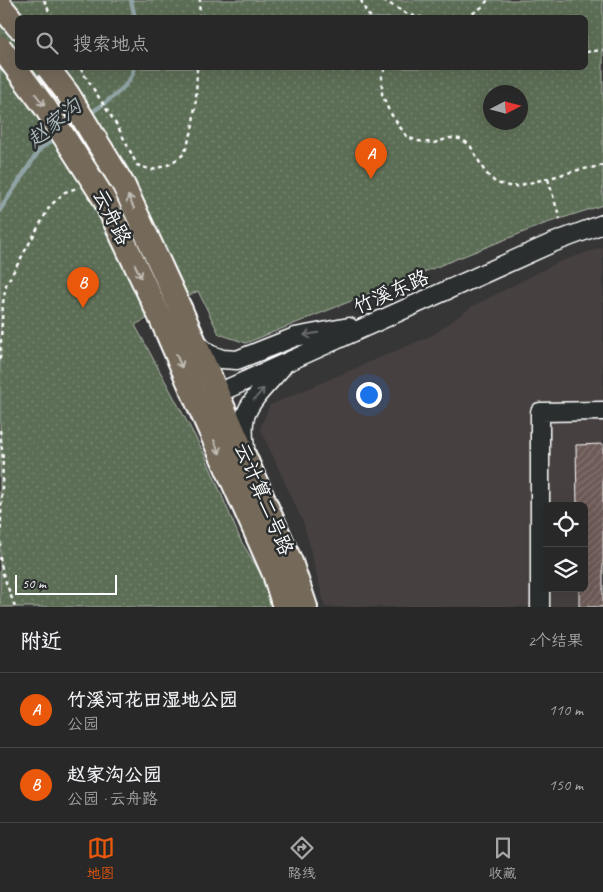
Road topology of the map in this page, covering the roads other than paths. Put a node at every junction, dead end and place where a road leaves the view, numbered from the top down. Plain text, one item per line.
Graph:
1 (0, 5) edge
2 (15, 23) edge
3 (0, 47) edge
4 (15, 67) edge
5 (17, 70) edge
6 (50, 70) edge
7 (603, 224) edge
8 (171, 315) junction
9 (376, 322) junction
10 (196, 343) junction
11 (286, 363) junction
12 (218, 393) junction
13 (197, 402) junction
14 (603, 411) edge
15 (245, 456) junction
16 (284, 607) edge
17 (306, 607) edge
18 (540, 607) edge

1 - 2 main road
3 -> 4 main road, 云舟路, bridge
5 -> 8 main road, 云舟路, bridge
8 -> 6 main road, 云舟路, bridge
7 - 9 street, 竹溪东路
8 - 10 main road, 云舟路
8 -> 13 main road, 云舟路
9 -> 10 street
9 - 11 street, 竹溪东路
10 - 12 main road, 云舟路
11 - 12 street, 竹溪东路
15 -> 11 street
12 - 13 street, 竹溪东路
12 - 15 main road, 云计算二号路
13 -> 16 main road, 云计算二号路
14 - 18 street
15 - 17 main road, 云计算二号路

